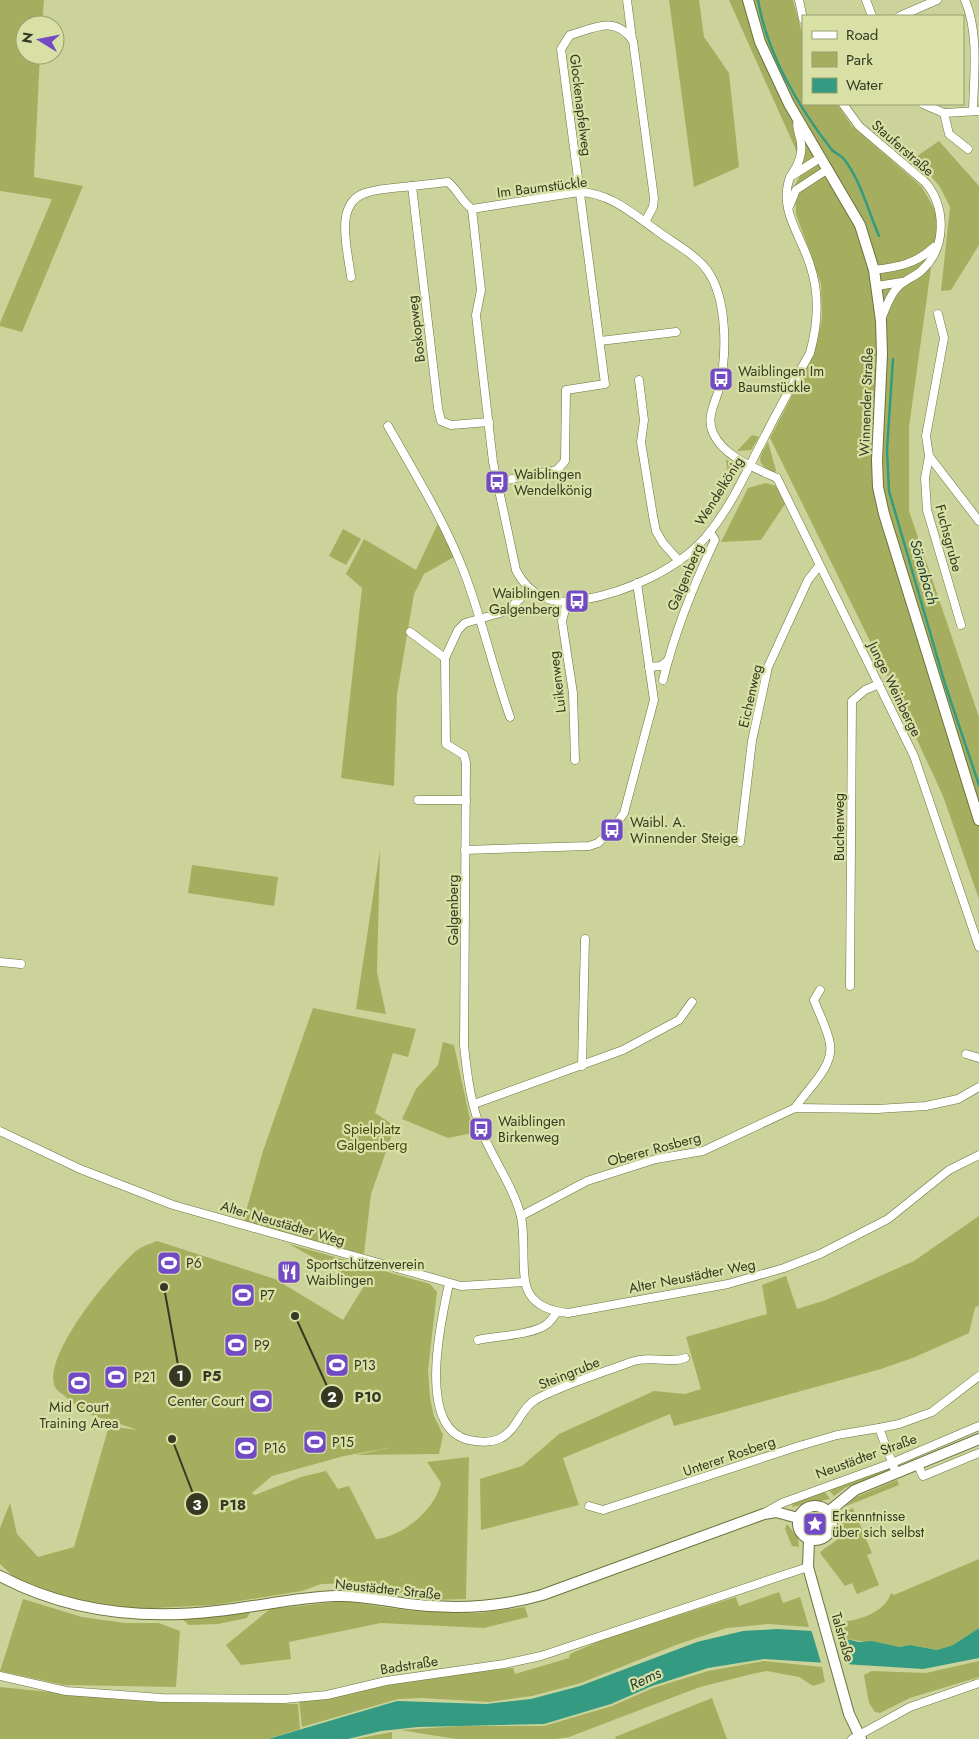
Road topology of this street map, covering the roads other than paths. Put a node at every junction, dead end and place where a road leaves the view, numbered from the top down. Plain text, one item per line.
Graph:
1 (627, 0) edge
2 (748, 0) edge
3 (799, 0) edge
4 (866, 0) edge
5 (937, 0) edge
6 (965, 0) edge
7 (802, 15) edge
8 (872, 15) edge
9 (902, 15) edge
10 (632, 42) junction
11 (844, 105) edge
12 (926, 105) edge
13 (976, 110) edge
14 (944, 112) junction
15 (798, 119) junction
16 (968, 149) dead end
17 (820, 158) junction
18 (828, 170) junction
19 (790, 177) junction
20 (412, 186) junction
21 (579, 192) junction
22 (472, 209) junction
23 (788, 212) junction
24 (645, 222) junction
25 (937, 244) junction
26 (874, 270) junction
27 (351, 277) dead end
28 (902, 282) junction
29 (877, 286) junction
30 (938, 314) dead end
31 (881, 321) junction
32 (676, 332) dead end
33 (600, 341) junction
34 (639, 380) dead end
35 (489, 422) junction
36 (388, 426) dead end
37 (929, 456) junction
38 (751, 466) junction
39 (497, 482) junction
40 (979, 521) edge
41 (710, 532) junction
42 (679, 561) junction
43 (819, 566) junction
44 (637, 583) junction
45 (529, 590) junction
46 (567, 602) junction
47 (481, 618) junction
48 (962, 625) dead end
49 (410, 632) dead end
50 (445, 658) junction
51 (668, 661) junction
52 (649, 668) junction
53 (663, 680) dead end
54 (879, 684) junction
55 (510, 717) dead end
56 (575, 760) dead end
57 (418, 800) dead end
58 (466, 800) junction
59 (979, 820) edge
60 (740, 842) dead end
61 (465, 850) junction
62 (586, 939) dead end
63 (979, 948) edge
64 (0, 962) edge
65 (22, 964) dead end
66 (850, 986) dead end
67 (820, 990) dead end
68 (692, 1002) dead end
69 (966, 1054) dead end
70 (979, 1058) edge
71 (582, 1066) junction
72 (979, 1088) edge
73 (474, 1104) junction
74 (795, 1108) junction
75 (0, 1131) edge
76 (979, 1154) edge
77 (521, 1216) junction
78 (525, 1282) junction
79 (449, 1284) junction
80 (557, 1312) junction
81 (478, 1340) dead end
82 (685, 1358) dead end
83 (979, 1376) edge
84 (979, 1426) edge
85 (879, 1428) junction
86 (979, 1439) edge
87 (979, 1453) edge
88 (892, 1463) junction
89 (918, 1465) junction
90 (896, 1473) junction
91 (590, 1506) dead end
92 (828, 1512) junction
93 (764, 1514) junction
94 (798, 1518) junction
95 (809, 1540) junction
96 (808, 1568) junction
97 (0, 1576) edge
98 (0, 1676) edge
99 (979, 1683) edge
100 (857, 1738) edge

1 - 10 street
2 - 15 street, Winnender Straße
3 - 7 street
4 - 8 street
5 - 9 street
6 - 13 street
10 - 21 street, Glockenapfelweg
10 - 24 street
11 - 25 street, Stauferstraße
12 - 14 street
13 - 14 street
14 - 16 street
15 - 17 street, Winnender Straße
15 - 19 street, Wendelkönig
17 - 18 street, Winnender Straße
17 - 19 street
18 - 23 street
18 - 26 street, Winnender Straße
19 - 23 street, Wendelkönig
20 - 22 street
20 - 27 street
20 - 35 street, Boskopweg
21 - 22 street, Im Baumstückle
21 - 24 street, Im Baumstückle
21 - 33 street
22 - 35 street
23 - 38 street, Wendelkönig
24 - 38 street, Im Baumstückle
25 - 26 street
25 - 28 street, Stauferstraße
26 - 29 street, Winnender Straße
28 - 29 street, Stauferstraße
28 - 31 street, Stauferstraße
29 - 31 street, Winnender Straße
30 - 37 street, Fuchsgrube
31 - 59 street, Winnender Straße
32 - 33 street
33 - 39 street
34 - 42 street
35 - 39 street
36 - 47 street
37 - 40 street, Fuchsgrube
37 - 48 street, Fuchsgrube
38 - 41 street, Wendelkönig
38 - 43 street, Junge Weinberge
39 - 45 street
41 - 42 street, Wendelkönig
41 - 51 street, Galgenberg
42 - 44 street, Wendelkönig
43 - 54 street, Junge Weinberge
43 - 60 street, Eichenweg
44 - 46 street, Wendelkönig
44 - 52 street
45 - 46 street, Wendelkönig
45 - 47 street
46 - 56 street, Luikenweg
47 - 50 street
47 - 55 street
49 - 50 street
50 - 58 street, Galgenberg
51 - 52 street
51 - 53 street, Galgenberg
52 - 61 street
54 - 63 street, Junge Weinberge
54 - 66 street, Buchenweg
57 - 58 street
58 - 61 street, Galgenberg
61 - 73 street, Galgenberg
62 - 71 street
64 - 65 street
67 - 74 street, Oberer Rosberg
68 - 71 street
69 - 70 street
71 - 73 street
72 - 74 street, Oberer Rosberg
73 - 77 street, Galgenberg
74 - 77 street, Oberer Rosberg
75 - 79 street, Alter Neustädter Weg
76 - 80 street, Alter Neustädter Weg
77 - 78 street, Galgenberg
78 - 79 street, Alter Neustädter Weg
78 - 80 street, Alter Neustädter Weg
79 - 82 street, Steingrube
80 - 81 street
83 - 85 street, Unterer Rosberg
84 - 88 street, Neustädter Straße
85 - 88 street
85 - 91 street, Unterer Rosberg
86 - 89 street, Neustädter Straße
87 - 89 street, Neustädter Straße
88 - 90 street
88 - 93 street, Neustädter Straße
89 - 90 street, Neustädter Straße
90 - 92 street, Neustädter Straße
92 - 94 street
92 - 95 street
93 - 94 street, Neustädter Straße
93 - 97 street, Neustädter Straße
94 - 95 street
95 - 96 street, Talstraße
96 - 98 street, Badstraße
96 - 100 street, Talstraße
99 - 100 street

